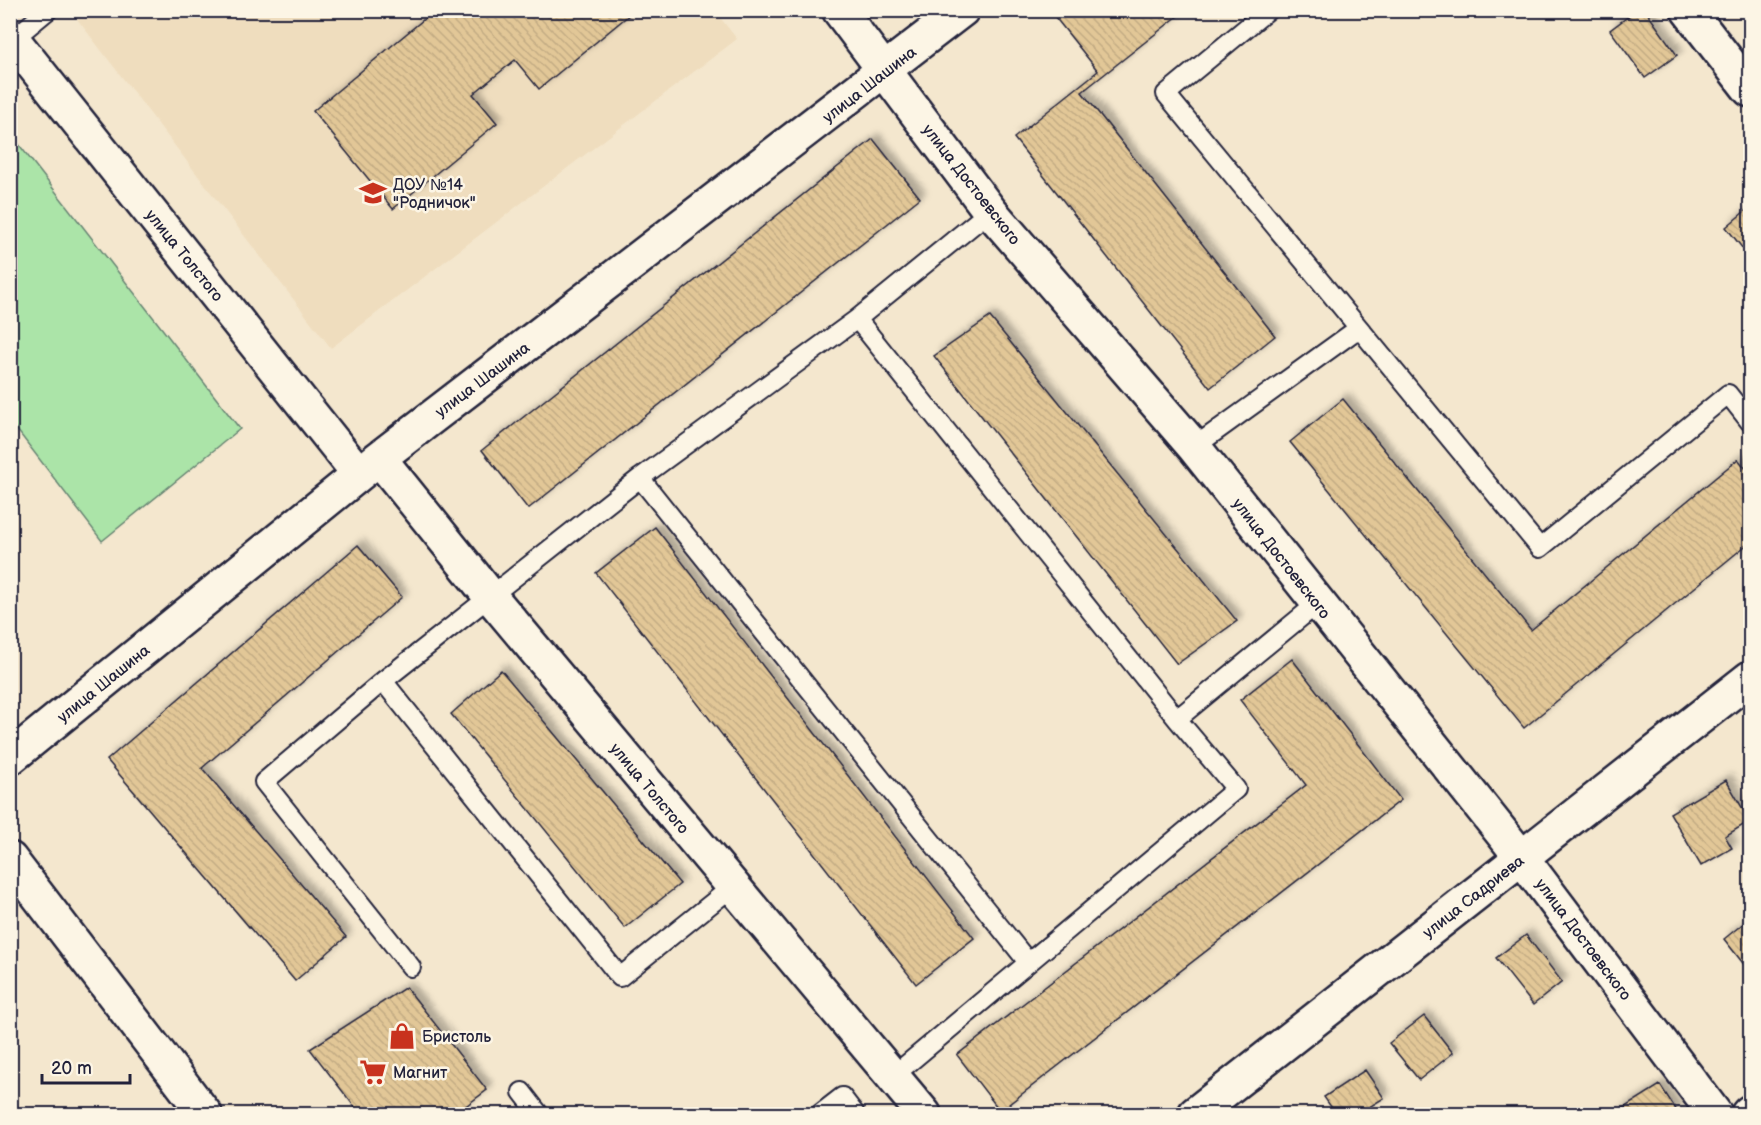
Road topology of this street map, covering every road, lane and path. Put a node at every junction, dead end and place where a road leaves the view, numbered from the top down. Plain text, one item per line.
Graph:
1 (48, 10) edge
2 (839, 10) edge
3 (962, 10) edge
4 (1268, 10) edge
5 (1688, 10) edge
6 (12, 38) edge
7 (886, 72) junction
8 (1750, 90) edge
9 (990, 212) junction
10 (857, 319) junction
11 (1359, 328) junction
12 (1750, 422) edge
13 (1194, 447) junction
14 (369, 466) junction
15 (640, 478) junction
16 (490, 596) junction
17 (1318, 603) junction
18 (1750, 678) edge
19 (383, 681) junction
20 (1177, 719) junction
21 (10, 758) edge
22 (1522, 858) junction
23 (10, 859) edge
24 (732, 887) junction
25 (1028, 962) junction
26 (411, 967) dead end
27 (893, 1076) junction
28 (522, 1092) dead end
29 (205, 1114) edge
30 (539, 1114) edge
31 (820, 1114) edge
32 (855, 1114) edge
33 (924, 1114) edge
34 (1195, 1114) edge
35 (1715, 1114) edge

1 - 6 lane
2 - 7 street, улица Достоевского
3 - 7 street, улица Шашина
4 - 11 lane
5 - 8 street
6 - 14 street, улица Толстого
7 - 9 street, улица Достоевского
7 - 14 street, улица Шашина
9 - 10 lane
9 - 13 street, улица Достоевского
10 - 15 lane
10 - 20 lane
11 - 12 lane
11 - 13 lane
13 - 17 street, улица Достоевского
14 - 16 street, улица Толстого
14 - 21 street, улица Шашина
15 - 16 lane
15 - 25 lane
16 - 19 lane
16 - 24 street, улица Толстого
17 - 20 lane
17 - 22 street, улица Достоевского
18 - 22 street, улица Садриева
19 - 24 lane
19 - 26 lane
20 - 25 lane
22 - 34 street, улица Садриева
22 - 35 street, улица Достоевского
23 - 29 street
24 - 27 street, улица Толстого
25 - 27 lane
27 - 33 street, улица Толстого
28 - 30 lane
31 - 32 lane

